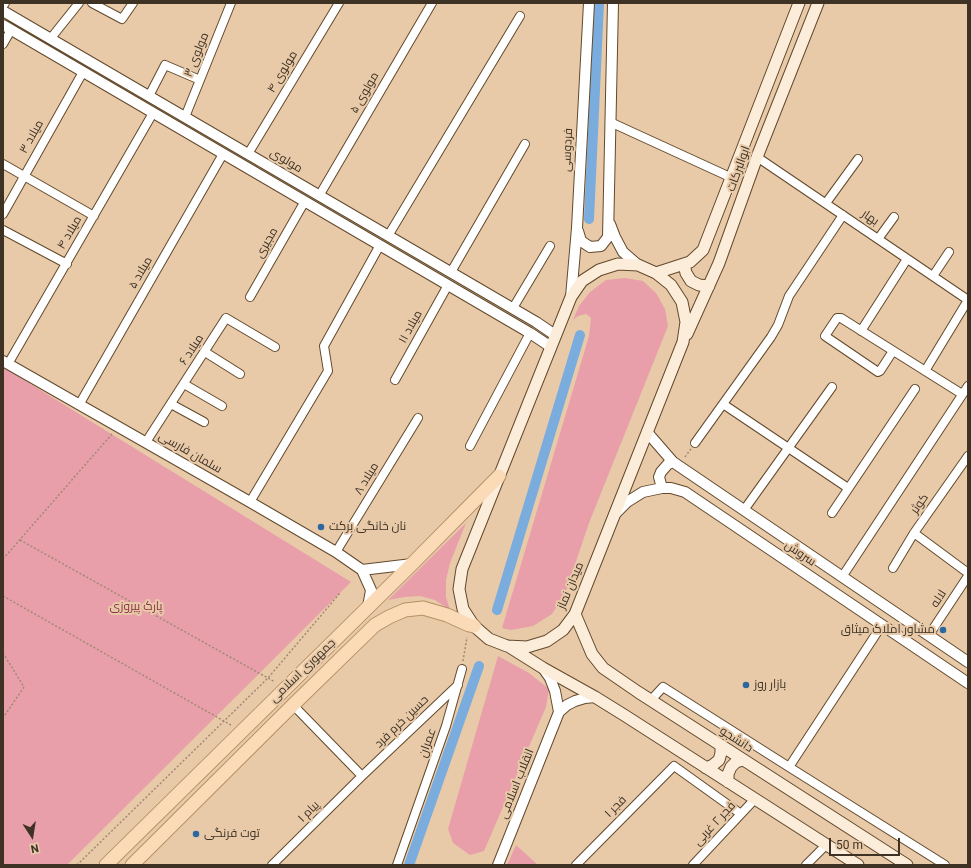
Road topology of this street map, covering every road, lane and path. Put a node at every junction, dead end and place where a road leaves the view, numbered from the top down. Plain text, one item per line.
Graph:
1 (5, 3) edge
2 (79, 3) edge
3 (92, 3) edge
4 (133, 3) edge
5 (230, 3) edge
6 (339, 3) edge
7 (432, 3) edge
8 (589, 3) edge
9 (614, 3) edge
10 (799, 3) edge
11 (818, 3) edge
12 (3, 6) edge
13 (3, 11) edge
14 (520, 16) dead end
15 (7, 28) edge
16 (51, 38) junction
17 (3, 44) edge
18 (83, 72) junction
19 (200, 80) junction
20 (149, 96) junction
21 (153, 113) junction
22 (185, 117) junction
23 (610, 122) junction
24 (206, 129) junction
25 (200, 140) junction
26 (526, 144) dead end
27 (223, 154) junction
28 (248, 154) junction
29 (757, 157) junction
30 (858, 159) dead end
31 (3, 164) edge
32 (24, 176) junction
33 (730, 177) junction
34 (319, 196) junction
35 (305, 201) junction
36 (826, 203) junction
37 (3, 214) edge
38 (844, 215) junction
39 (94, 216) junction
40 (608, 216) junction
41 (894, 217) dead end
42 (577, 228) junction
43 (3, 230) edge
44 (388, 236) junction
45 (878, 239) junction
46 (380, 245) junction
47 (550, 246) dead end
48 (949, 252) dead end
49 (907, 259) junction
50 (66, 264) junction
51 (684, 264) junction
52 (638, 265) junction
53 (451, 272) junction
54 (656, 272) junction
55 (933, 276) junction
56 (448, 285) junction
57 (709, 286) junction
58 (250, 297) dead end
59 (571, 297) junction
60 (968, 300) edge
61 (513, 308) junction
62 (536, 322) junction
63 (861, 331) junction
64 (530, 333) junction
65 (555, 336) junction
66 (683, 342) junction
67 (276, 347) dead end
68 (551, 347) junction
69 (893, 351) junction
70 (205, 352) junction
71 (6, 363) edge
72 (925, 371) junction
73 (240, 374) dead end
74 (395, 380) dead end
75 (184, 384) junction
76 (968, 386) edge
77 (832, 387) dead end
78 (915, 389) dead end
79 (962, 394) junction
80 (79, 404) junction
81 (171, 404) junction
82 (723, 404) junction
83 (222, 406) dead end
84 (418, 418) dead end
85 (204, 422) dead end
86 (119, 427) junction
87 (647, 432) junction
88 (146, 442) junction
89 (695, 443) joint
90 (470, 446) dead end
91 (789, 448) junction
92 (968, 456) edge
93 (676, 464) junction
94 (499, 476) junction
95 (662, 488) junction
96 (848, 488) junction
97 (250, 502) junction
98 (744, 510) junction
99 (832, 514) dead end
100 (613, 517) junction
101 (914, 533) junction
102 (20, 540) junction
103 (336, 552) junction
104 (3, 559) edge
105 (412, 564) junction
106 (892, 568) dead end
107 (362, 570) junction
108 (968, 573) edge
109 (968, 576) edge
110 (842, 577) junction
111 (340, 593) dead end
112 (3, 596) edge
113 (368, 607) junction
114 (575, 614) junction
115 (882, 625) junction
116 (472, 626) junction
117 (929, 635) junction
118 (507, 646) junction
119 (3, 653) edge
120 (968, 662) edge
121 (543, 668) junction
122 (462, 669) joint
123 (268, 678) junction
124 (968, 683) edge
125 (458, 685) junction
126 (286, 688) junction
127 (595, 697) junction
128 (651, 700) junction
129 (293, 705) junction
130 (559, 712) junction
131 (3, 718) edge
132 (223, 721) junction
133 (241, 731) junction
134 (720, 745) junction
135 (743, 760) junction
136 (789, 767) junction
137 (204, 768) junction
138 (706, 768) junction
139 (362, 776) junction
140 (217, 781) junction
141 (728, 782) junction
142 (754, 799) junction
143 (740, 814) junction
144 (826, 845) junction
145 (397, 864) edge
146 (77, 865) edge
147 (106, 865) edge
148 (132, 865) edge
149 (272, 865) edge
150 (498, 865) edge
151 (576, 865) edge
152 (693, 865) edge
153 (806, 865) edge
154 (858, 865) edge
155 (907, 865) edge
156 (945, 865) edge

1 - 12 street
2 - 16 street
3 - 4 street
5 - 19 street, مولوی ۳
6 - 28 street, مولوی ۴
7 - 34 street, مولوی ۵
8 - 42 street, فردوسی
9 - 23 street
10 - 33 main road, ابوالبرکات
11 - 29 main road, ابوالبرکات
13 - 16 street, مولوی
14 - 44 street
15 - 17 street
15 - 18 street, مولوی
16 - 20 street, مولوی
18 - 21 street, مولوی
18 - 32 street, میلاد ۳
19 - 20 street
19 - 22 street, مولوی ۳
20 - 22 street, مولوی
21 - 25 street, مولوی
21 - 39 street, میلاد ۴
22 - 24 street, مولوی
23 - 33 street
23 - 40 street
24 - 25 street
24 - 28 street, مولوی
25 - 27 street, مولوی
26 - 53 street
27 - 35 street, مولوی
27 - 80 street, میلاد ۵
28 - 34 street, مولوی
29 - 36 street, بهار
29 - 57 main road, ابوالبرکات
30 - 36 street
31 - 32 street
32 - 37 street, میلاد ۳
32 - 39 street
33 - 51 main road, ابوالبرکات
34 - 44 street, مولوی
35 - 46 street, مولوی
35 - 58 street, مجیری
36 - 38 street, بهار
38 - 45 street, بهار
38 - 82 street
39 - 50 street, میلاد ۴
40 - 42 street
40 - 52 street
41 - 45 street
42 - 59 street, فردوسی
43 - 50 street
44 - 53 street, مولوی
45 - 49 street, بهار
46 - 56 street, مولوی
46 - 97 street
47 - 61 street
48 - 55 street
49 - 55 street, بهار
49 - 63 street
50 - 71 street, میلاد ۴
51 - 54 main road, ابوالبرکات
51 - 57 main road
52 - 54 main road, میدان نماز
52 - 59 main road, میدان نماز
53 - 61 street, مولوی
54 - 66 main road, میدان نماز
55 - 60 street, بهار
56 - 64 street, مولوی
56 - 74 street, میلاد ۱۱
57 - 66 main road, ابوالبرکات
59 - 65 main road, میدان نماز
60 - 72 street
61 - 62 street, مولوی
62 - 64 street
62 - 65 street, مولوی
63 - 69 street
63 - 69 street
64 - 68 street, مولوی
64 - 90 street
65 - 68 main road, میدان نماز
66 - 87 main road, میدان نماز
67 - 70 street, میلاد ۶
68 - 94 main road, میدان نماز
69 - 72 street
70 - 73 street
70 - 75 street, میلاد ۶
71 - 80 street, سلمان فارسی
72 - 79 street
75 - 81 street, میلاد ۶
75 - 83 street
76 - 79 street
77 - 91 street
78 - 96 street
79 - 110 street
80 - 86 street, سلمان فارسی
81 - 85 street
81 - 88 street, میلاد ۶
82 - 89 street
82 - 91 street
84 - 103 street, میلاد ۸
86 - 88 street, سلمان فارسی
86 - 102 path
87 - 93 street, سروش
87 - 100 main road, میدان نماز
88 - 97 street, سلمان فارسی
89 - 93 path
91 - 96 street
91 - 98 street
92 - 101 street, کوثر
93 - 95 street
93 - 98 street, سروش
94 - 105 main road, جمهوری اسلامی
94 - 116 main road, میدان نماز
95 - 100 street, سروش
95 - 115 street, سروش
96 - 99 street
97 - 103 street, سلمان فارسی
98 - 110 street, سروش
100 - 114 main road, میدان نماز
101 - 106 street, کوثر
101 - 108 street
102 - 104 path
102 - 123 path
103 - 107 street, سلمان فارسی
105 - 107 street
105 - 113 main road, جمهوری اسلامی
107 - 113 street
109 - 117 street, لاله
110 - 117 street, سروش
111 - 123 path
112 - 132 path
113 - 126 main road, جمهوری اسلامی
114 - 118 main road, میدان نماز
114 - 128 main road, دانشجو
115 - 124 street, سروش
115 - 136 street
116 - 118 main road, میدان نماز
116 - 122 path
116 - 129 main road, جمهوری اسلامی
117 - 120 street, سروش
118 - 121 main road
119 - 131 path
121 - 127 main road
121 - 130 street
122 - 125 street, عمران
123 - 126 path
123 - 132 path
125 - 139 street, حسین خرم فرد
125 - 145 street, عمران
126 - 133 main road, جمهوری اسلامی
127 - 130 street
127 - 138 main road
128 - 134 main road, دانشجو
128 - 136 street
129 - 139 street
129 - 140 main road, جمهوری اسلامی
130 - 150 street, انقلاب اسلامی
132 - 133 path
132 - 146 path
133 - 137 main road, جمهوری اسلامی
134 - 135 main road, دانشجو
134 - 138 main road
135 - 141 main road
135 - 155 main road, دانشجو
136 - 156 street
137 - 140 main road
137 - 147 main road, جمهوری اسلامی
138 - 141 main road
139 - 149 street, پیام ۱
140 - 148 main road, جمهوری اسلامی
141 - 142 main road
142 - 143 street, فجر ۲ غربی
142 - 144 main road
143 - 151 street, فجر ۱
143 - 152 street, فجر ۲ غربی
144 - 153 street
144 - 154 main road

